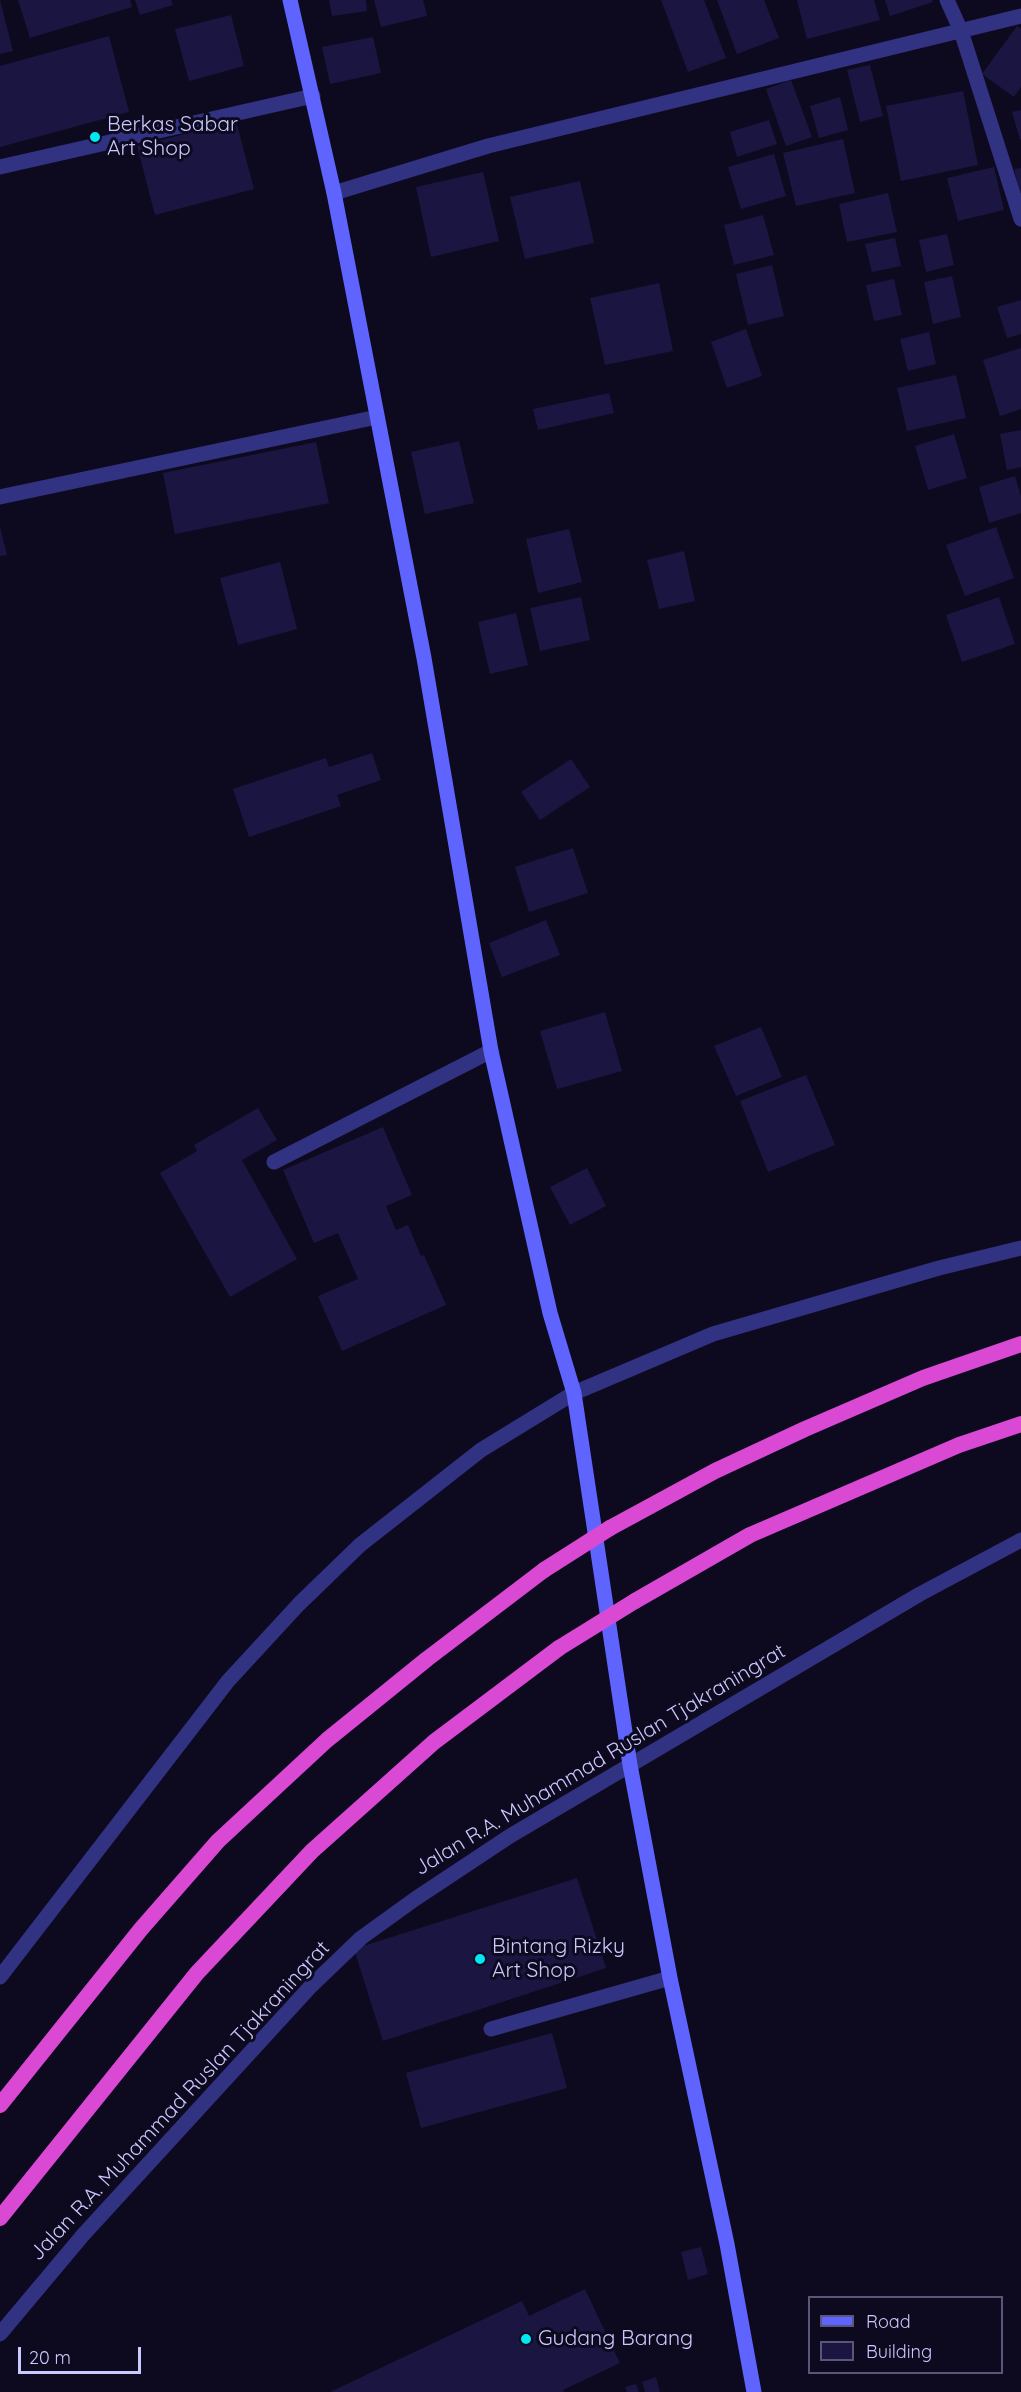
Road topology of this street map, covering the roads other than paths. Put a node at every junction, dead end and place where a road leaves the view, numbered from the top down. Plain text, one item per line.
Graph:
1 (290, 0) edge
2 (947, 0) edge
3 (1021, 16) edge
4 (961, 31) junction
5 (313, 96) junction
6 (0, 167) edge
7 (334, 193) junction
8 (1021, 219) edge
9 (376, 417) junction
10 (0, 497) edge
11 (491, 1051) junction
12 (274, 1162) dead end
13 (1021, 1248) edge
14 (1021, 1344) edge
15 (574, 1393) junction
16 (1021, 1424) edge
17 (1021, 1540) edge
18 (630, 1765) junction
19 (0, 1977) edge
20 (670, 1978) junction
21 (491, 2029) dead end
22 (0, 2105) edge
23 (0, 2218) edge
24 (0, 2334) edge
25 (754, 2392) edge

1 - 5 main road
2 - 4 street
3 - 4 street
4 - 7 street
4 - 8 street
5 - 6 street
5 - 7 main road
7 - 9 main road
9 - 10 street
9 - 11 main road
11 - 12 street
11 - 15 main road
13 - 15 street
14 - 22 highway, bridge
15 - 18 main road
15 - 19 street
16 - 23 highway, bridge
17 - 18 street, Jalan R.A. Muhammad Ruslan Tjakraningrat
18 - 20 main road
18 - 24 street, Jalan R.A. Muhammad Ruslan Tjakraningrat
20 - 21 street
20 - 25 main road

